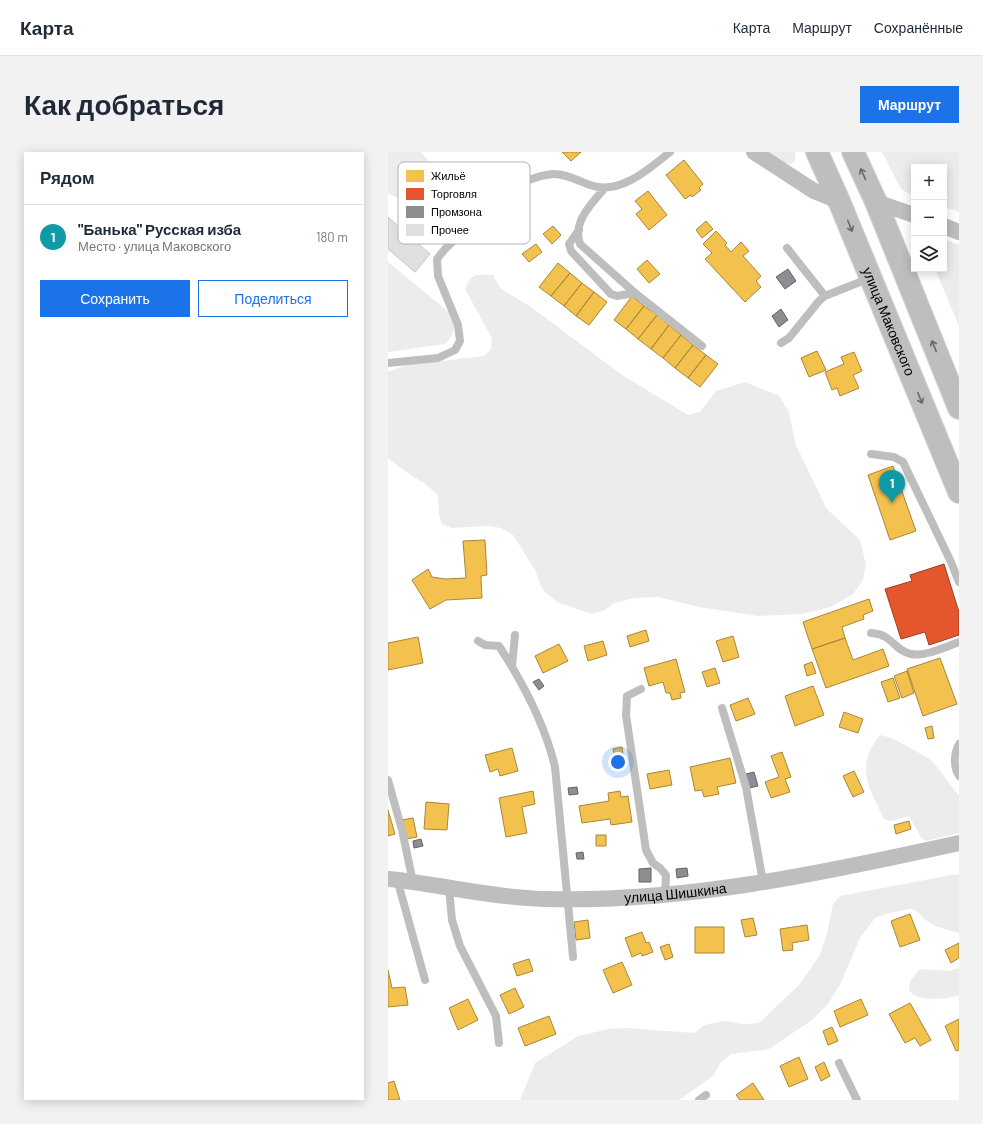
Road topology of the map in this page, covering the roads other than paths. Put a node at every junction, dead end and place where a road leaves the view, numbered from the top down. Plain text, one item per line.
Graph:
1 (670, 152) edge
2 (754, 152) edge
3 (817, 152) edge
4 (853, 152) edge
5 (530, 181) edge
6 (605, 188) junction
7 (839, 201) junction
8 (876, 202) junction
9 (911, 215) edge
10 (947, 227) edge
11 (579, 230) junction
12 (959, 232) edge
13 (450, 244) edge
14 (787, 248) dead end
15 (871, 278) junction
16 (635, 293) junction
17 (825, 296) junction
18 (781, 343) dead end
19 (702, 346) dead end
20 (388, 362) edge
21 (959, 408) edge
22 (871, 454) dead end
23 (959, 492) edge
24 (959, 582) edge
25 (871, 633) dead end
26 (515, 635) dead end
27 (478, 641) dead end
28 (959, 642) edge
29 (512, 666) junction
30 (641, 689) dead end
31 (722, 708) dead end
32 (959, 744) edge
33 (959, 776) edge
34 (388, 780) edge
35 (959, 843) edge
36 (392, 879) edge
37 (413, 882) junction
38 (763, 882) junction
39 (449, 888) junction
40 (665, 894) junction
41 (568, 900) junction
42 (573, 957) dead end
43 (425, 980) dead end
44 (499, 1042) dead end
45 (839, 1063) dead end
46 (706, 1095) dead end
47 (699, 1100) edge
48 (857, 1100) edge

1 - 6 lane
2 - 7 street
3 - 7 highway, улица Маковского
8 -> 4 highway
5 - 6 lane
6 - 11 lane
7 -> 15 highway, улица Маковского
8 - 9 street
21 -> 8 highway
10 - 12 street
11 - 16 lane
11 - 16 lane
13 - 20 lane
14 - 17 lane
15 - 17 lane
15 -> 23 highway, улица Маковского
16 - 19 lane
17 - 18 lane
22 - 24 lane
25 - 28 lane
26 - 29 lane
27 - 29 lane
29 - 41 lane
30 - 40 lane
31 - 38 lane
32 - 33 lane
34 - 37 lane
35 - 38 street, улица Шишкина
36 - 37 street, улица Шишкина
36 - 43 lane
37 - 39 street, улица Шишкина
38 - 40 street, улица Шишкина
39 - 41 street, улица Шишкина
39 - 44 lane
40 - 41 street, улица Шишкина
41 - 42 lane
45 - 48 lane
46 - 47 lane

